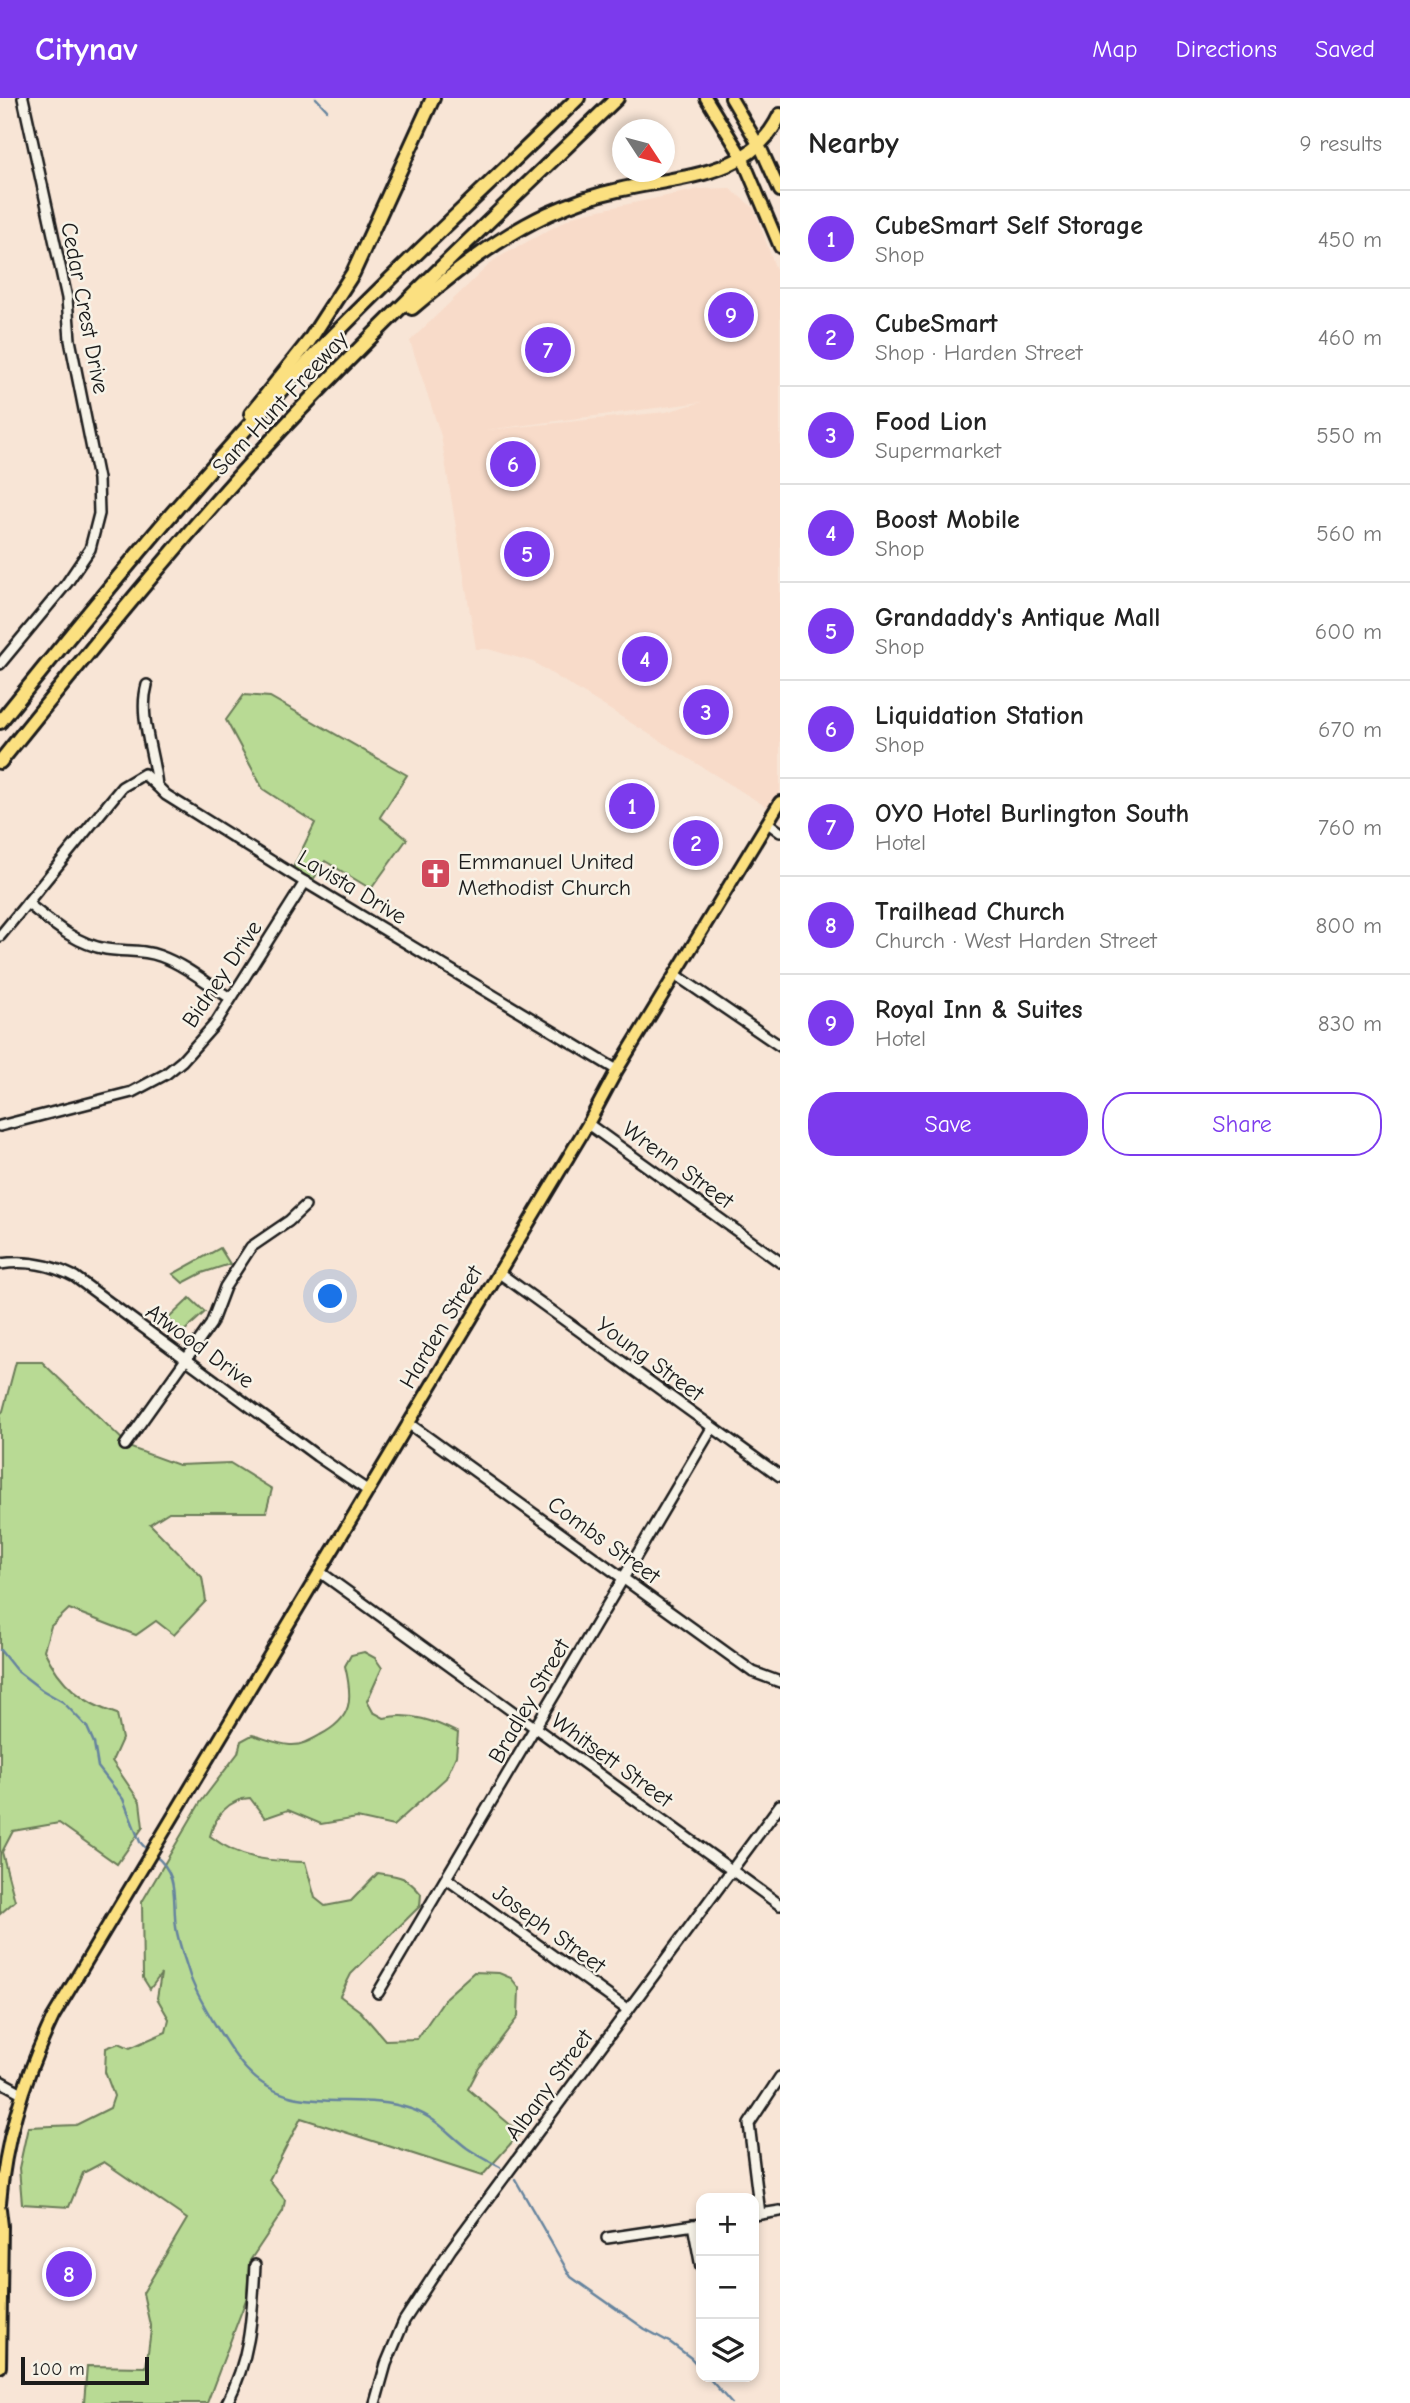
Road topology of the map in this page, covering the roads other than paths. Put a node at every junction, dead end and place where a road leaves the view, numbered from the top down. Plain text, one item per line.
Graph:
1 (23, 98) edge
2 (433, 98) edge
3 (578, 98) edge
4 (617, 98) edge
5 (706, 98) edge
6 (731, 98) edge
7 (780, 115) edge
8 (758, 144) junction
9 (741, 157) junction
10 (780, 191) edge
11 (780, 247) edge
12 (349, 360) junction
13 (177, 509) junction
14 (0, 664) edge
15 (147, 685) dead end
16 (0, 722) edge
17 (0, 762) edge
18 (157, 786) junction
19 (780, 802) edge
20 (768, 823) junction
21 (780, 832) edge
22 (305, 882) junction
23 (27, 903) junction
24 (0, 936) edge
25 (676, 975) junction
26 (230, 998) junction
27 (780, 1046) edge
28 (617, 1070) junction
29 (588, 1124) junction
30 (0, 1126) edge
31 (305, 1206) dead end
32 (780, 1262) edge
33 (0, 1264) edge
34 (498, 1272) junction
35 (187, 1360) junction
36 (408, 1423) junction
37 (712, 1428) junction
38 (125, 1445) dead end
39 (780, 1476) edge
40 (367, 1490) junction
41 (320, 1572) junction
42 (624, 1578) junction
43 (780, 1682) edge
44 (536, 1728) junction
45 (780, 1805) edge
46 (732, 1870) junction
47 (447, 1879) junction
48 (780, 1905) edge
49 (378, 1993) dead end
50 (628, 2010) junction
51 (780, 2077) edge
52 (0, 2081) edge
53 (22, 2093) junction
54 (1, 2188) edge
55 (755, 2193) edge
56 (0, 2203) edge
57 (0, 2209) edge
58 (780, 2211) edge
59 (759, 2214) edge
60 (696, 2225) edge
61 (1, 2226) edge
62 (607, 2238) dead end
63 (255, 2265) dead end
64 (0, 2367) edge
65 (227, 2403) edge
66 (375, 2403) edge

1 - 14 street, Cedar Crest Drive
2 - 13 highway
3 - 13 highway, Sam Hunt Freeway
4 - 12 highway, Sam Hunt Freeway
5 - 9 main road
6 - 8 main road
7 - 8 highway
8 - 9 highway
8 - 10 main road
9 - 11 main road
9 - 12 highway
12 - 17 highway, Sam Hunt Freeway
13 - 16 highway, Sam Hunt Freeway
15 - 18 street
18 - 22 street, Lavista Drive
18 - 23 street
19 - 20 main road, Harden Street
20 - 21 street
20 - 25 main road, Harden Street
22 - 26 street, Bidney Drive
22 - 28 street, Lavista Drive
23 - 24 street
23 - 26 street
25 - 27 street
25 - 28 main road, Harden Street
26 - 30 street, Bidney Drive
28 - 29 main road, Harden Street
29 - 32 street, Wrenn Street
29 - 34 main road, Harden Street
31 - 35 street
33 - 35 street, Atwood Drive
34 - 36 main road, Harden Street
34 - 37 street, Young Street
35 - 38 street
35 - 40 street, Atwood Drive
36 - 40 main road, Harden Street
36 - 42 street, Combs Street
37 - 39 street, Young Street
37 - 42 street, Bradley Street
40 - 41 main road, Harden Street
41 - 44 street, Whitsett Street
41 - 53 main road, Harden Street
42 - 43 street, Combs Street
42 - 44 street, Bradley Street
44 - 46 street, Whitsett Street
44 - 47 street, Bradley Street
45 - 46 street, Albany Street
46 - 48 street, Whitsett Street
46 - 50 street, Albany Street
47 - 49 street, Bradley Street
47 - 50 street, Joseph Street
50 - 66 street, Albany Street
51 - 55 street
52 - 53 street
53 - 54 main road, Harden Street
54 - 56 main road, Harden Street
57 - 61 main road
58 - 59 street
60 - 62 street
61 - 64 main road
63 - 65 street

